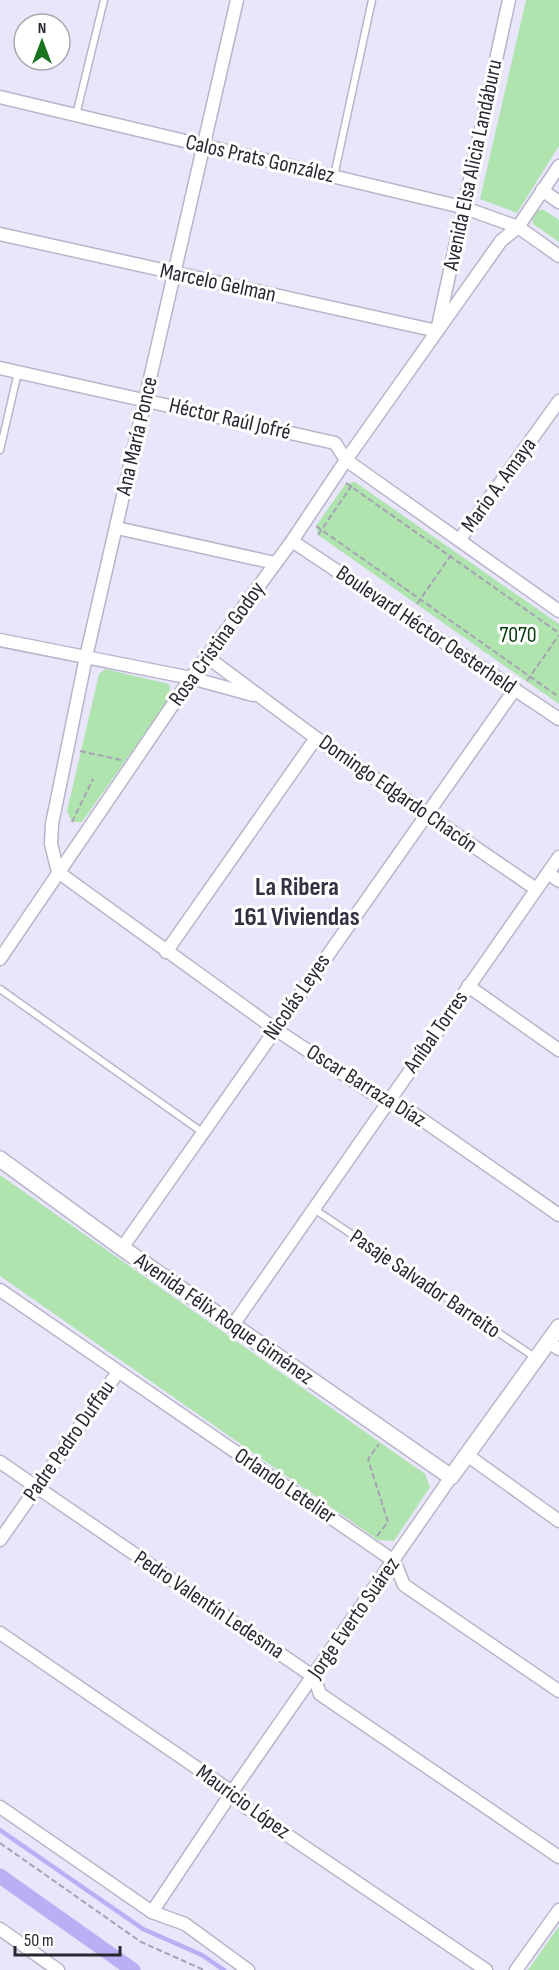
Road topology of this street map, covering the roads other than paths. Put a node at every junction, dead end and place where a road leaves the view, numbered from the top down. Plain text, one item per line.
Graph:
1 (104, 0) edge
2 (237, 0) edge
3 (372, 0) edge
4 (509, 0) edge
5 (0, 98) edge
6 (76, 115) junction
7 (203, 145) junction
8 (559, 166) edge
9 (334, 176) junction
10 (542, 190) junction
11 (559, 202) edge
12 (462, 207) junction
13 (518, 227) junction
14 (0, 234) edge
15 (559, 256) edge
16 (174, 273) junction
17 (437, 331) junction
18 (0, 368) edge
19 (18, 372) junction
20 (145, 400) junction
21 (559, 401) edge
22 (0, 450) edge
23 (346, 460) junction
24 (117, 528) junction
25 (292, 541) junction
26 (457, 545) junction
27 (275, 563) junction
28 (559, 611) edge
29 (0, 640) edge
30 (86, 657) junction
31 (207, 657) junction
32 (191, 678) junction
33 (515, 689) junction
34 (260, 697) junction
35 (559, 719) edge
36 (316, 738) junction
37 (425, 813) junction
38 (559, 857) edge
39 (58, 872) junction
40 (548, 873) junction
41 (559, 881) edge
42 (536, 889) junction
43 (166, 952) junction
44 (0, 959) edge
45 (468, 986) junction
46 (0, 989) edge
47 (275, 1029) junction
48 (559, 1050) edge
49 (387, 1101) junction
50 (202, 1132) junction
51 (0, 1158) edge
52 (313, 1209) junction
53 (559, 1215) edge
54 (122, 1248) junction
55 (0, 1290) edge
56 (233, 1325) junction
57 (559, 1327) edge
58 (554, 1345) edge
59 (536, 1358) junction
60 (118, 1372) junction
61 (467, 1455) junction
62 (0, 1462) edge
63 (451, 1477) junction
64 (37, 1488) junction
65 (559, 1521) edge
66 (0, 1540) edge
67 (394, 1561) junction
68 (0, 1633) edge
69 (314, 1677) junction
70 (559, 1691) edge
71 (232, 1792) junction
72 (0, 1807) edge
73 (559, 1857) edge
74 (559, 1910) edge
75 (152, 1912) junction
76 (0, 1929) edge
77 (57, 1970) edge
78 (248, 1970) edge
79 (486, 1970) edge
80 (516, 1970) edge

1 - 6 lane
2 - 7 street, Ana María Ponce
3 - 9 lane
4 - 12 street, Avenida Elsa Alicia Landáburu
5 - 6 street, Calos Prats González
6 - 7 street, Calos Prats González
7 - 9 street, Calos Prats González
7 - 16 street, Ana María Ponce
8 - 10 street, Rosa Cristina Godoy
9 - 12 street, Calos Prats González
10 - 11 street
10 - 13 street, Rosa Cristina Godoy
12 - 13 street, Calos Prats González
12 - 17 street, Avenida Elsa Alicia Landáburu
13 - 15 street, Calos Prats González
13 - 17 street, Rosa Cristina Godoy
14 - 16 street, Marcelo Gelman
16 - 17 street, Marcelo Gelman
16 - 20 street, Ana María Ponce
17 - 23 street, Rosa Cristina Godoy
18 - 19 street, Héctor Raúl Jofré
19 - 20 street, Héctor Raúl Jofré
19 - 22 lane
20 - 23 street, Héctor Raúl Jofré
20 - 24 street, Ana María Ponce
21 - 26 street, Mario A. Amaya
23 - 25 street, Rosa Cristina Godoy
23 - 26 street
24 - 27 street
24 - 30 street, Ana María Ponce
25 - 27 street, Rosa Cristina Godoy
25 - 33 street, Boulevard Héctor Oesterheld
26 - 28 street
27 - 31 street, Rosa Cristina Godoy
29 - 30 street, Domingo Edgardo Chacón
30 - 32 street, Domingo Edgardo Chacón
30 - 39 street, Ana María Ponce
31 - 32 street, Rosa Cristina Godoy
31 - 34 street, Domingo Edgardo Chacón
32 - 34 street, Domingo Edgardo Chacón
32 - 39 street, Rosa Cristina Godoy
33 - 35 street, Boulevard Héctor Oesterheld
33 - 37 street, Nicolás Leyes
34 - 36 street, Domingo Edgardo Chacón
36 - 37 street, Domingo Edgardo Chacón
36 - 43 street
37 - 42 street, Domingo Edgardo Chacón
37 - 47 street, Nicolás Leyes
38 - 40 street, Aníbal Torres
39 - 43 street, Oscar Barraza Díaz
39 - 44 street, Rosa Cristina Godoy
40 - 41 street
40 - 42 street, Aníbal Torres
42 - 45 street, Aníbal Torres
43 - 47 street, Oscar Barraza Díaz
45 - 48 street
45 - 49 street, Aníbal Torres
46 - 50 lane
47 - 49 street, Oscar Barraza Díaz
47 - 50 street, Nicolás Leyes
49 - 52 street, Aníbal Torres
49 - 53 street, Oscar Barraza Díaz
50 - 54 street, Nicolás Leyes
51 - 54 street, Avenida Félix Roque Giménez
52 - 56 street, Aníbal Torres
52 - 59 lane, Pasaje Salvador Barreito
54 - 56 street, Avenida Félix Roque Giménez
55 - 60 street, Orlando Letelier
56 - 63 street, Avenida Félix Roque Giménez
57 - 58 street, Jorge Everto Suárez
58 - 59 street, Jorge Everto Suárez
59 - 61 street, Jorge Everto Suárez
60 - 64 street, Padre Pedro Duffau
60 - 67 street, Orlando Letelier
61 - 63 street, Jorge Everto Suárez
61 - 65 street
62 - 64 street, Pedro Valentín Ledesma
63 - 67 street, Jorge Everto Suárez
64 - 66 street, Padre Pedro Duffau
64 - 69 street, Pedro Valentín Ledesma
67 - 69 street, Jorge Everto Suárez
67 - 70 street, Orlando Letelier
68 - 71 street, Mauricio López
69 - 71 street, Jorge Everto Suárez
69 - 73 street, Pedro Valentín Ledesma
71 - 75 street, Jorge Everto Suárez
71 - 79 street, Mauricio López
72 - 75 street
74 - 80 street
75 - 78 street
76 - 77 street

